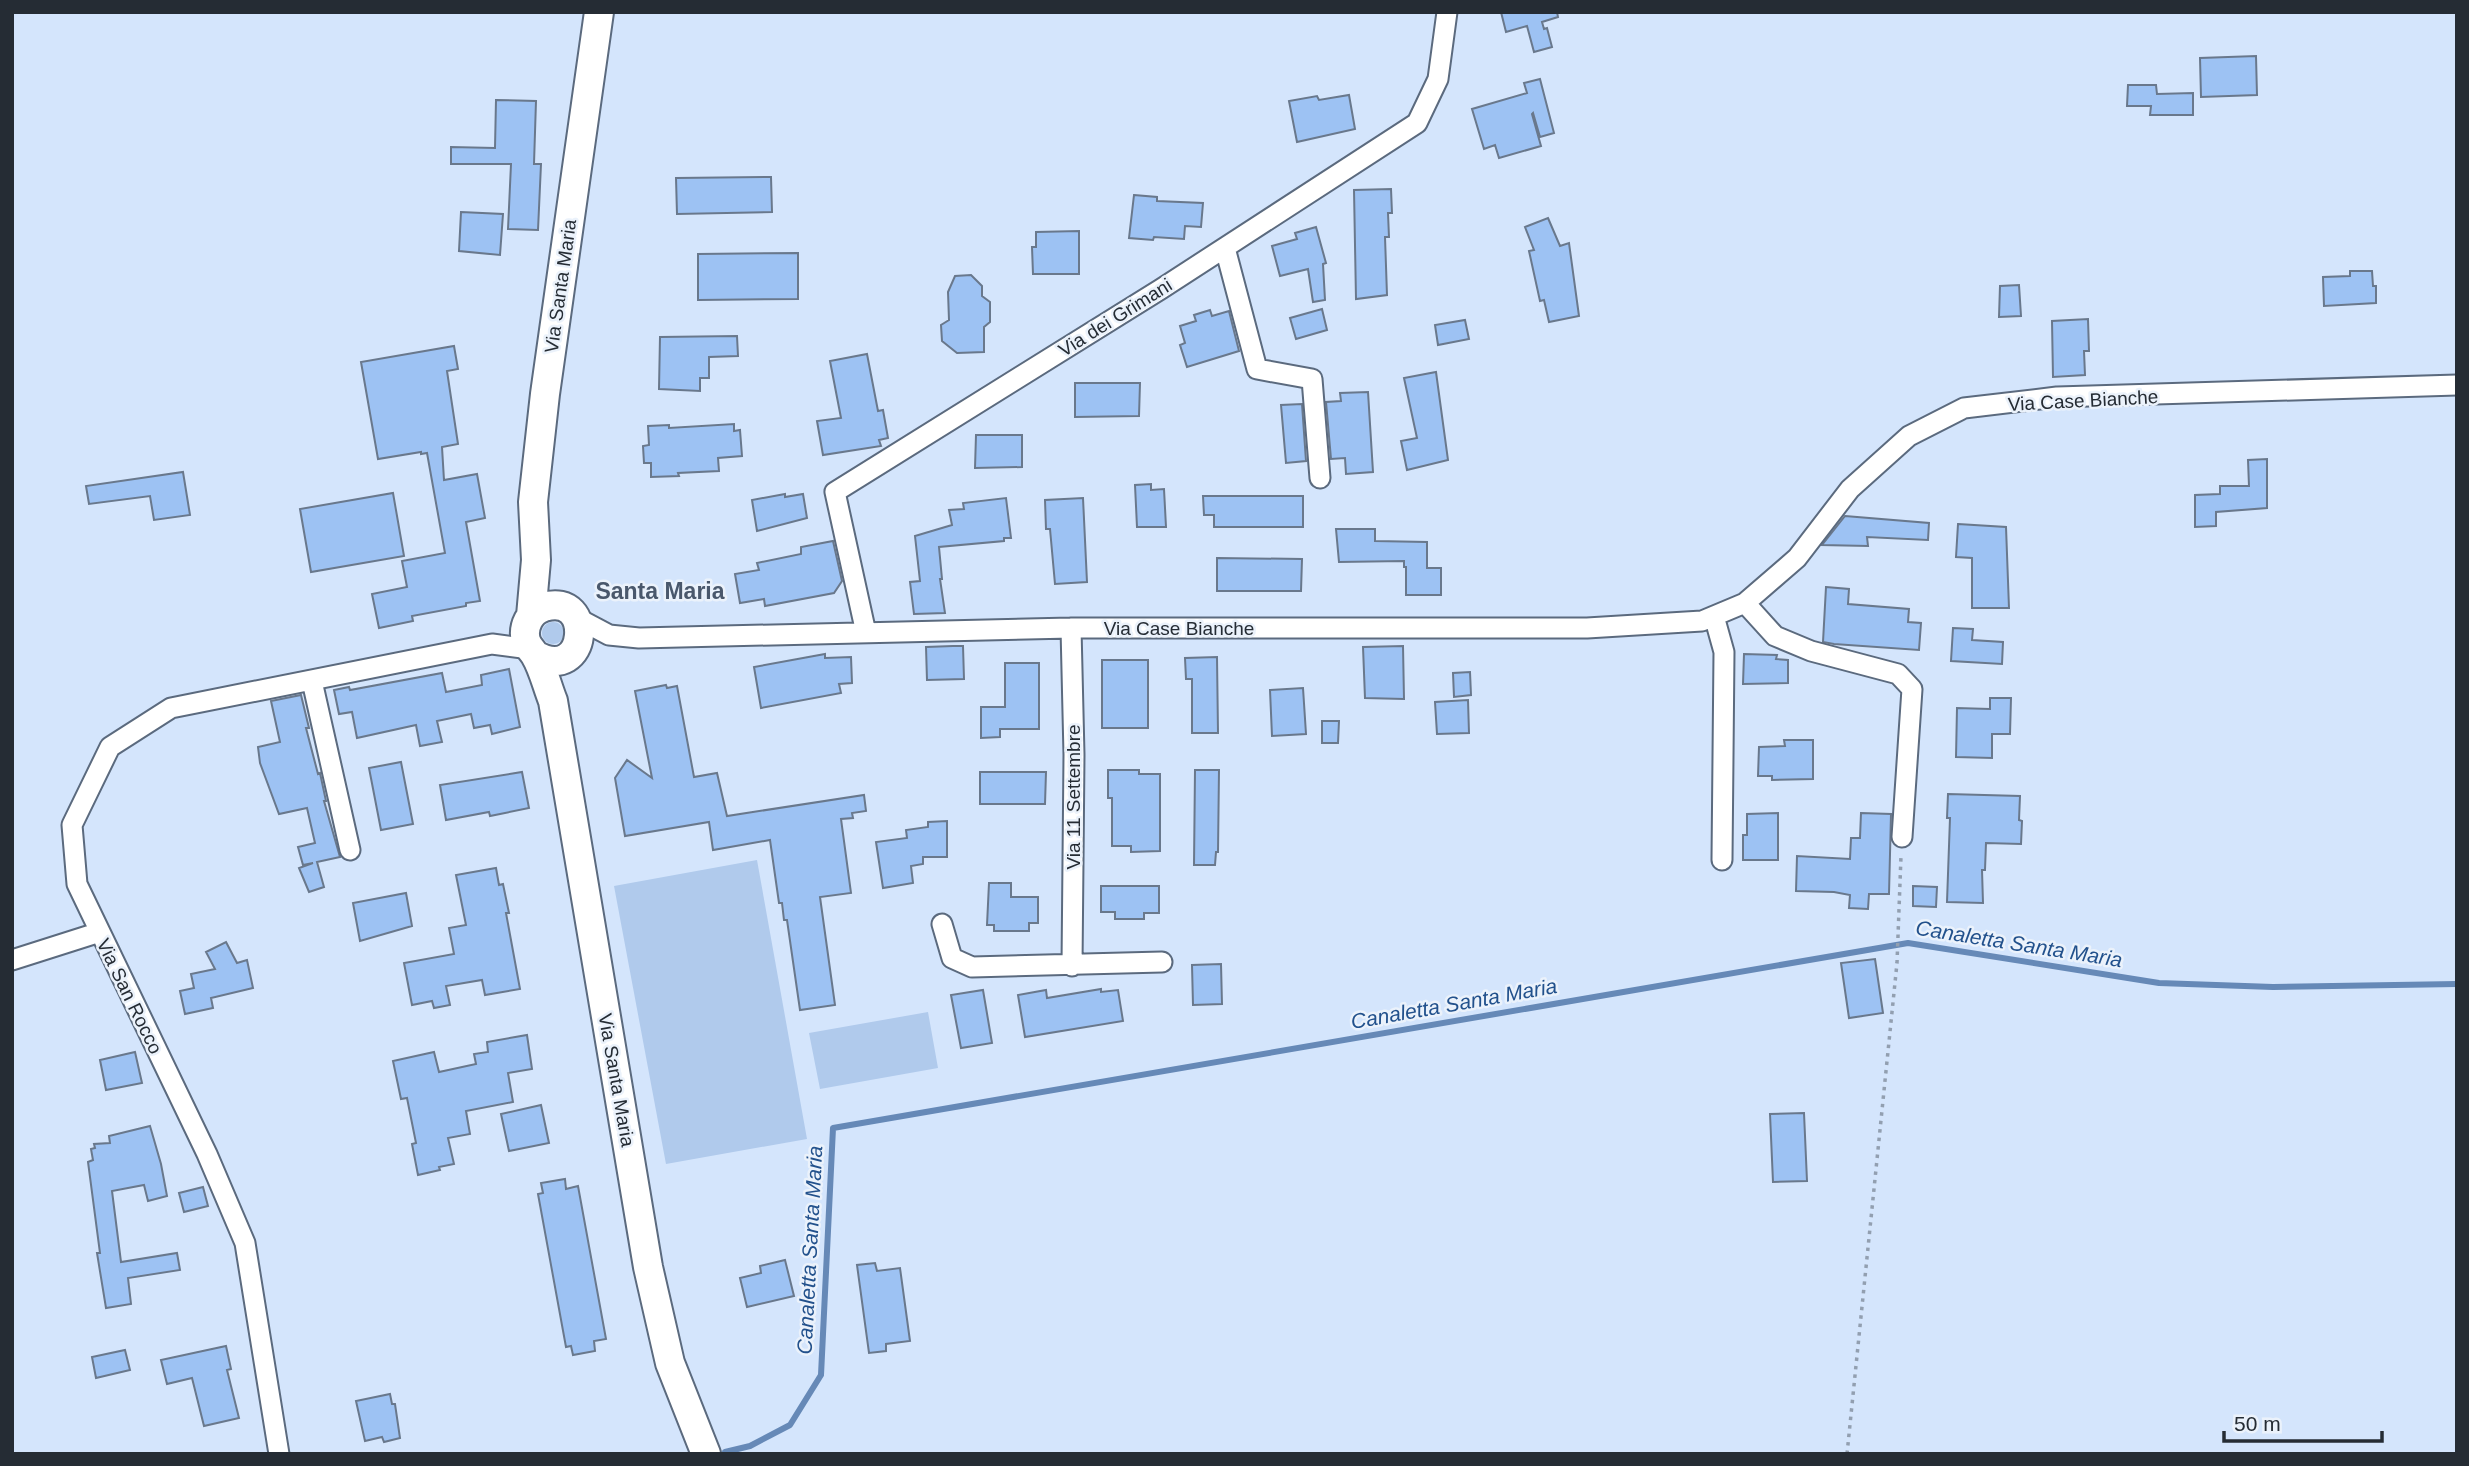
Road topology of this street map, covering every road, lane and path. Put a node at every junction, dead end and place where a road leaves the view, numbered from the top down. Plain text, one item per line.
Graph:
1 (599, 12) edge
2 (1447, 12) edge
3 (1225, 248) junction
4 (2457, 385) edge
5 (1320, 478) dead end
6 (536, 560) junction
7 (1745, 603) junction
8 (569, 612) junction
9 (1714, 617) junction
10 (1071, 628) junction
11 (866, 633) junction
12 (609, 635) junction
13 (531, 636) junction
14 (571, 654) junction
15 (312, 681) junction
16 (552, 701) junction
17 (1902, 837) joint
18 (350, 850) dead end
19 (1722, 860) dead end
20 (942, 924) dead end
21 (100, 932) junction
22 (12, 960) edge
23 (1162, 962) dead end
24 (1072, 966) junction
25 (279, 1454) edge
26 (706, 1454) edge
27 (1847, 1454) edge

1 - 6 main road, Via Santa Maria
2 - 3 street, Via dei Grimani
3 - 5 street
3 - 11 street, Via dei Grimani
4 - 7 street, Via Case Bianche
6 - 8 main road, Via Santa Maria
6 - 13 main road, Via Santa Maria
7 - 9 street, Via Case Bianche
7 - 17 street
8 - 12 street, Via Case Bianche
8 - 13 main road
8 - 14 main road, Via Santa Maria
9 - 10 street, Via Case Bianche
9 - 19 street
10 - 11 street, Via Case Bianche
10 - 24 street, Via 11 Settembre
11 - 12 street, Via Case Bianche
12 - 14 street
13 - 14 main road
13 - 15 street, Via San Rocco
13 - 16 main road, Via Santa Maria
14 - 16 main road, Via Santa Maria
15 - 18 street
15 - 21 street, Via San Rocco
16 - 26 main road, Via Santa Maria
17 - 27 path
20 - 24 street
21 - 22 street
21 - 25 street, Via San Rocco
23 - 24 street

